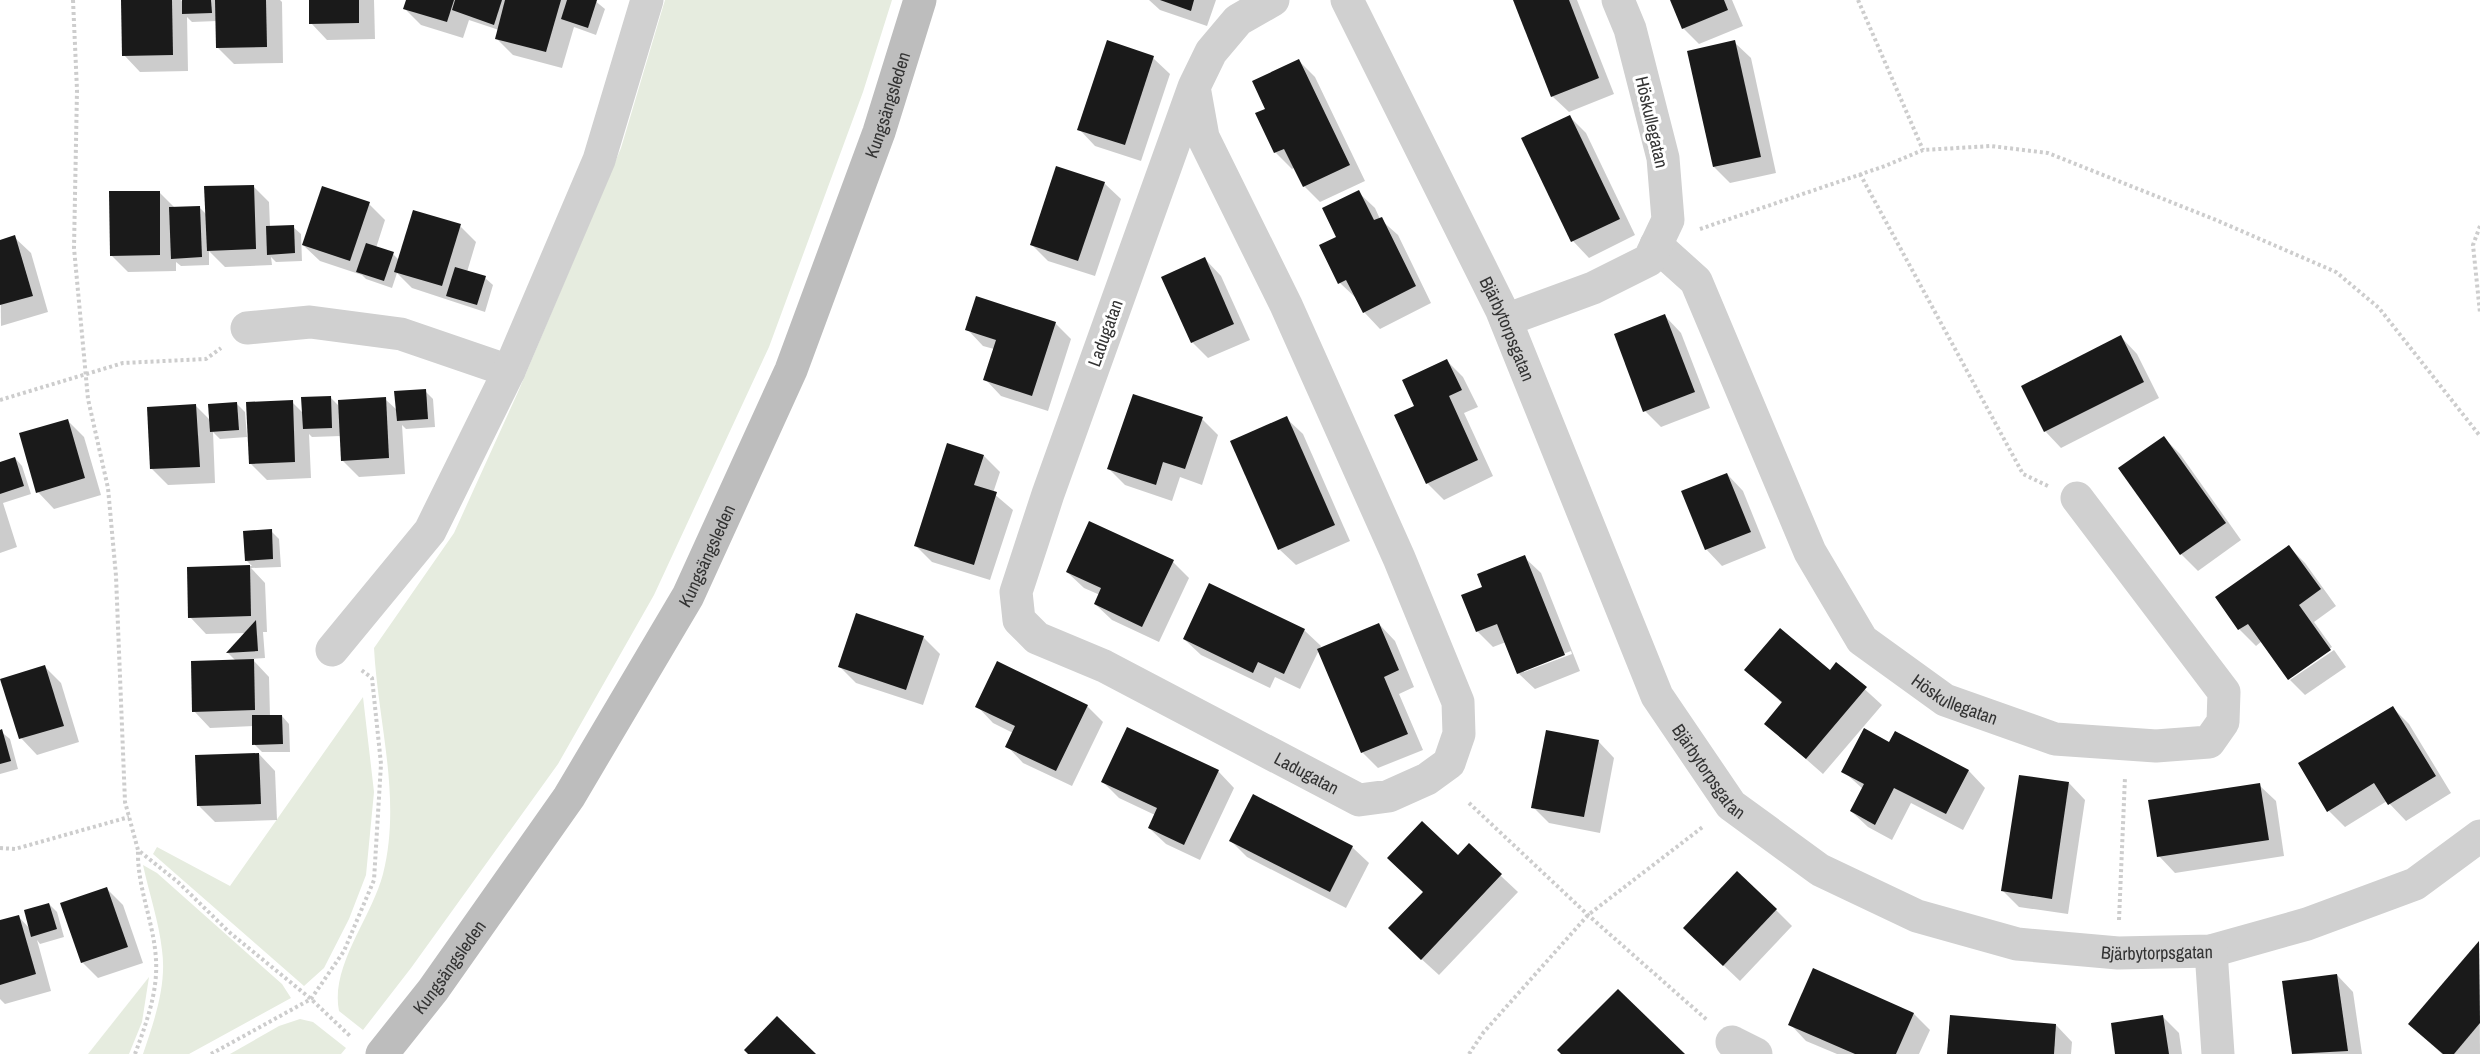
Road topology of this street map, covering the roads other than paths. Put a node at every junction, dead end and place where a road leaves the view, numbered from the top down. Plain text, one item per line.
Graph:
1 (647, 0) edge
2 (920, 0) edge
3 (1273, 0) edge
4 (1347, 0) edge
5 (1618, 0) edge
6 (1194, 87) junction
7 (1656, 245) junction
8 (1506, 320) junction
9 (247, 327) road end
10 (509, 371) junction
11 (2078, 500) road end
12 (332, 650) road end
13 (2480, 837) edge
14 (2211, 951) junction
15 (382, 1054) edge
16 (2218, 1054) edge

1 - 10 street
2 - 15 main road, Kungsängsleden
3 - 6 street, Ladugatan
4 - 8 street, Bjärbytorpsgatan
5 - 7 street, Höskullegatan
6 - 6 street, Ladugatan
7 - 8 street, Höskullegatan
7 - 11 street, Höskullegatan
8 - 14 street, Bjärbytorpsgatan
9 - 10 street
10 - 12 street
13 - 14 street, Bjärbytorpsgatan
14 - 16 street

